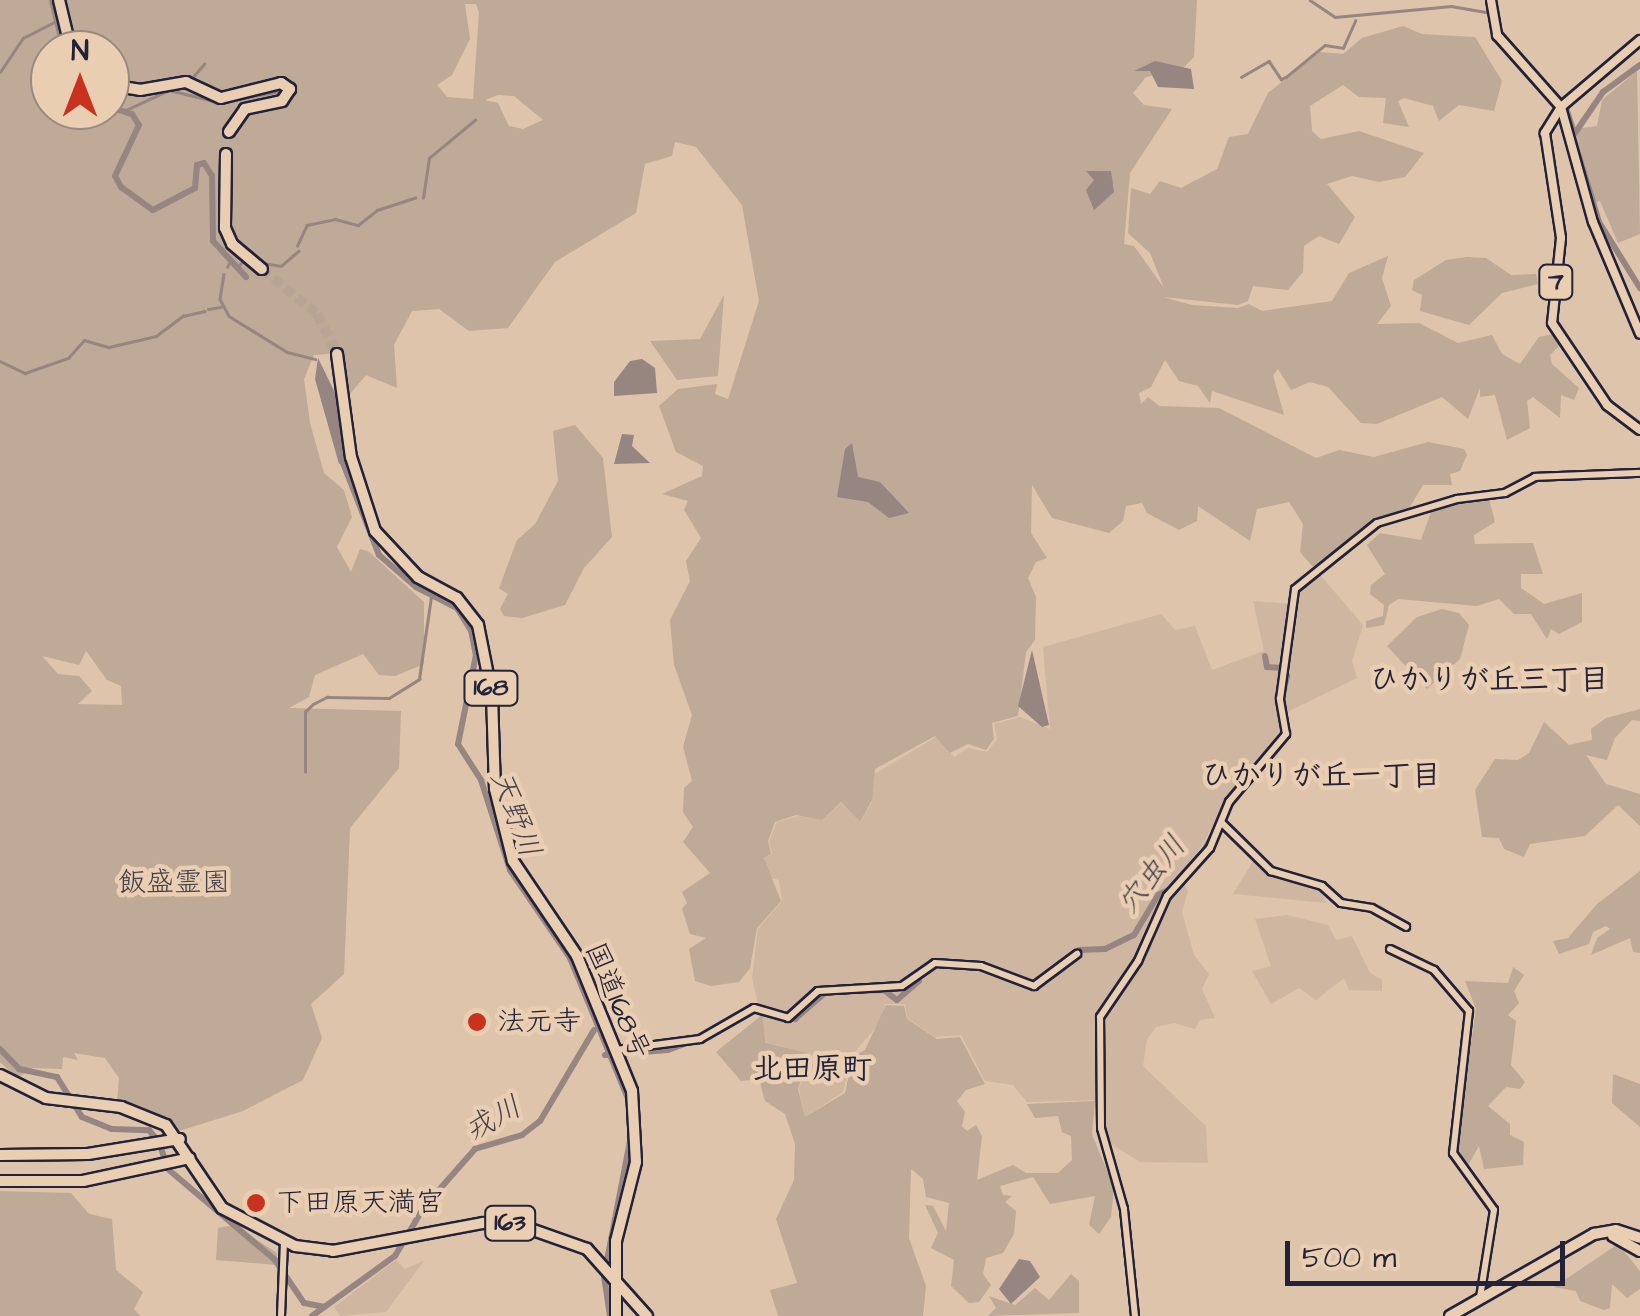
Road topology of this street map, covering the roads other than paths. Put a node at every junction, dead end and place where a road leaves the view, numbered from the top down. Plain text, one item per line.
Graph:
1 (59, 0) edge
2 (1490, 0) edge
3 (66, 30) edge
4 (1640, 40) edge
5 (130, 88) edge
6 (1561, 107) junction
7 (230, 132) dead end
8 (226, 154) dead end
9 (262, 269) tunnel mouth
10 (1640, 334) edge
11 (337, 354) tunnel mouth
12 (1640, 430) edge
13 (1640, 473) edge
14 (1222, 823) junction
15 (1406, 928) dead end
16 (1390, 949) dead end
17 (1077, 954) dead end
18 (613, 1054) junction
19 (0, 1076) edge
20 (180, 1139) junction
21 (0, 1154) edge
22 (190, 1158) junction
23 (0, 1181) edge
24 (1587, 1237) junction
25 (1640, 1238) edge
26 (284, 1241) junction
27 (1640, 1251) edge
28 (608, 1271) junction
29 (1480, 1297) junction
30 (280, 1316) edge
31 (616, 1316) edge
32 (647, 1316) edge
33 (1135, 1316) edge
34 (1450, 1316) edge

1 - 3 highway
2 - 6 main road, 7
4 - 6 main road
5 - 7 highway
6 - 10 main road, 7
6 - 12 main road, 7
8 - 9 highway
11 - 18 highway, 国道168号 / 168
13 - 14 street
14 - 15 street
14 - 33 street
16 - 29 street
17 - 18 street
18 - 28 highway, 国道168号 / 168
19 - 20 highway
20 - 21 highway
20 - 22 highway, 163
22 - 23 highway
22 - 26 highway, 163
24 - 25 highway
24 - 27 highway
24 - 29 highway
26 - 28 highway, 163
26 - 30 street
28 - 31 highway, 国道168号 / 168
28 - 32 highway, 163
29 - 34 highway

